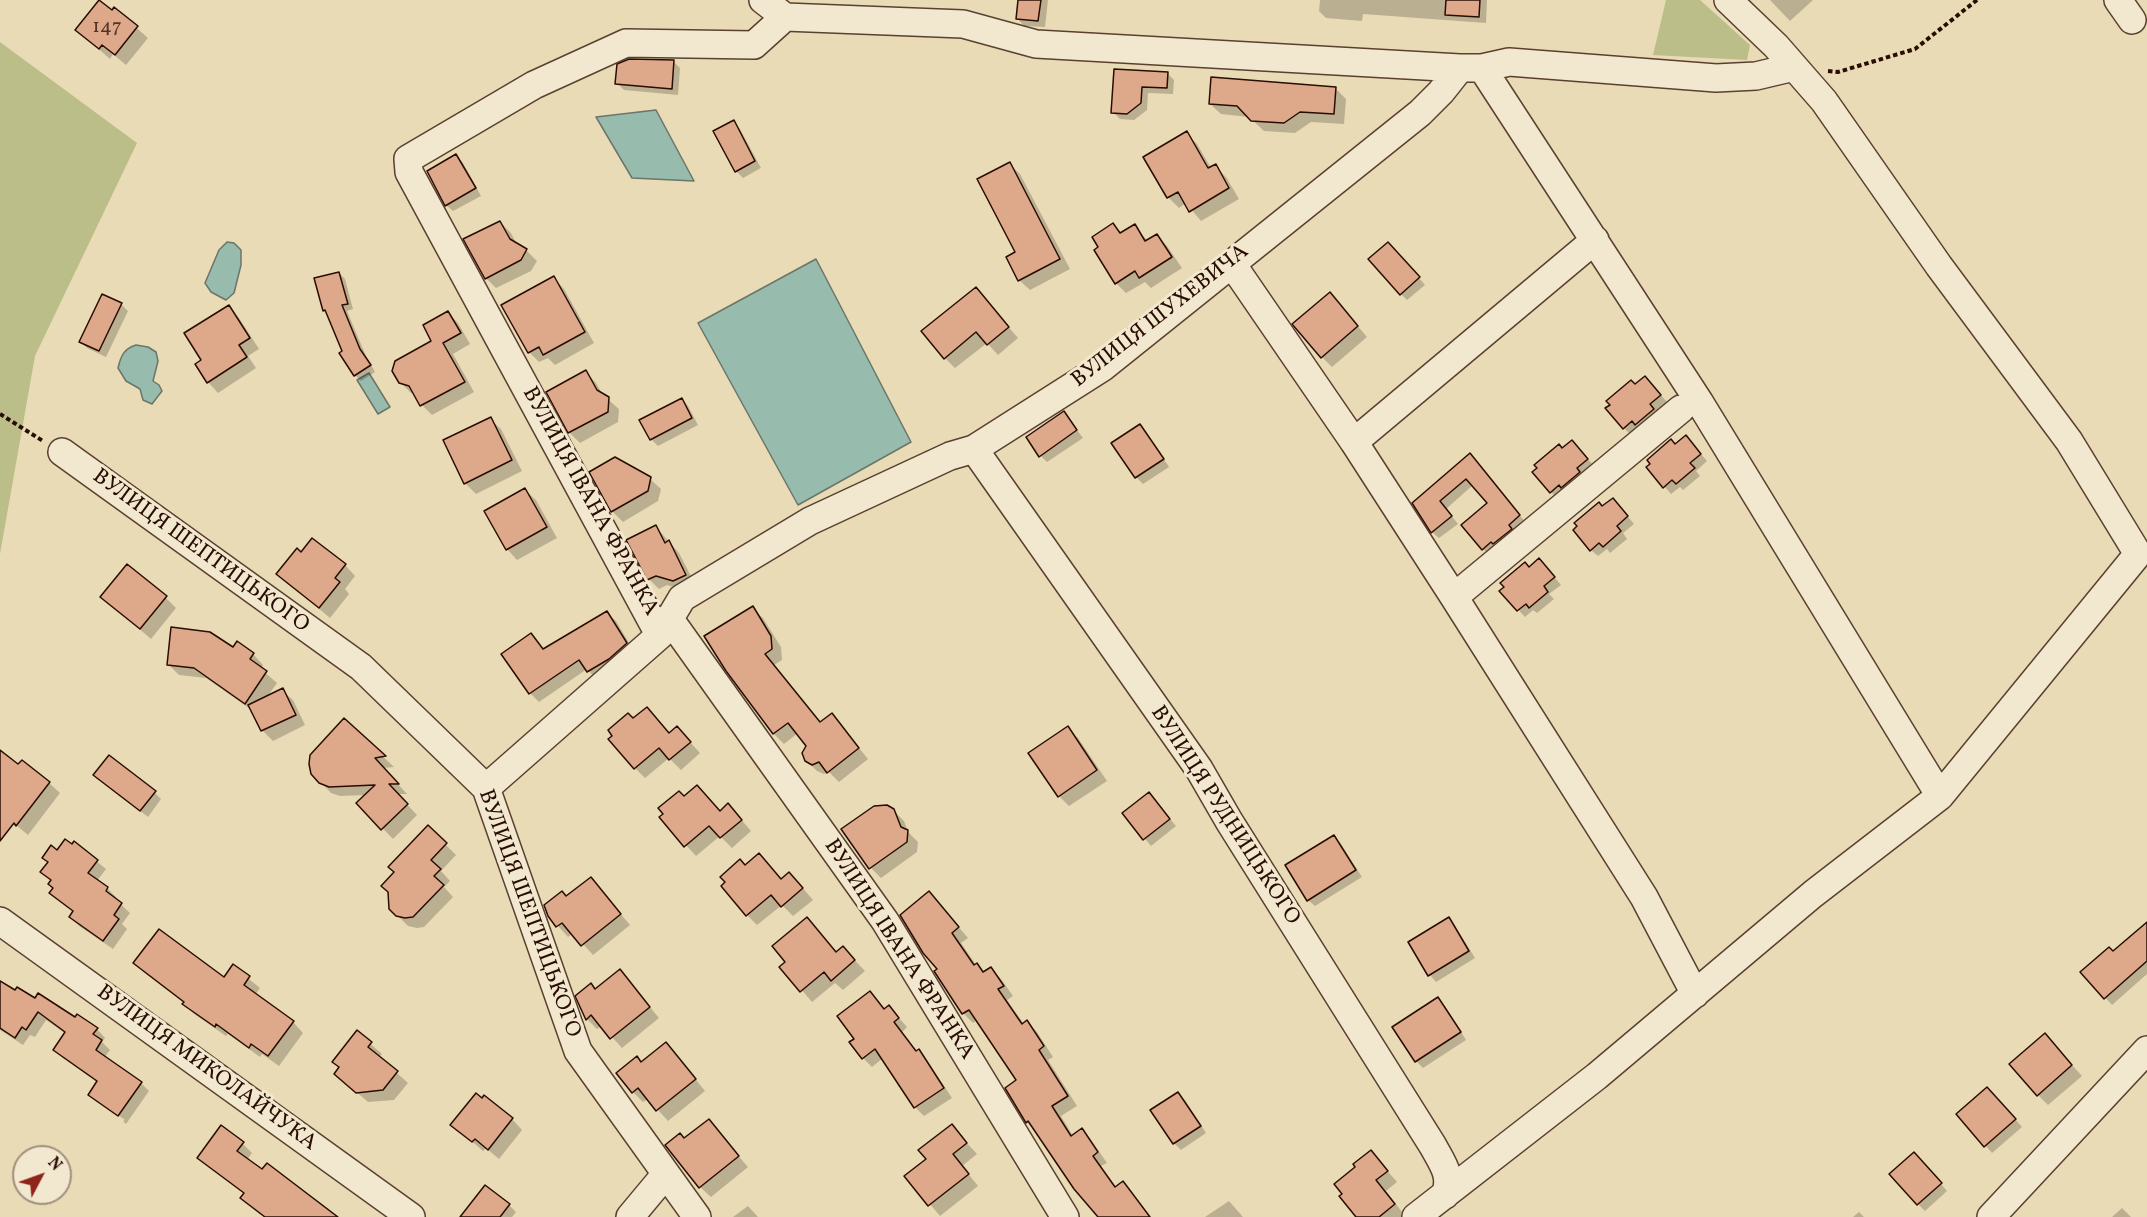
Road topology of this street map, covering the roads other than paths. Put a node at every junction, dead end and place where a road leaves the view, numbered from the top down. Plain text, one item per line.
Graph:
1 (764, 0) edge
2 (1728, 0) edge
3 (785, 16) junction
4 (1794, 67) junction
5 (1471, 68) junction
6 (1595, 240) junction
7 (1232, 264) junction
8 (1681, 409) dead end
9 (1354, 442) junction
10 (974, 449) junction
11 (62, 452) road end
12 (1454, 597) junction
13 (669, 618) junction
14 (486, 788) junction
15 (1940, 796) junction
16 (0, 921) edge
17 (1695, 994) junction
18 (2147, 1050) edge
19 (665, 1175) junction
20 (1445, 1194) junction
21 (411, 1217) edge
22 (630, 1217) edge
23 (697, 1217) edge
24 (1065, 1217) edge
25 (1416, 1217) edge
26 (1991, 1217) edge

1 - 3 street
2 - 4 street
3 - 5 street
3 - 13 street, ВУЛИЦЯ ІВАНА ФРАНКА
4 - 5 street
4 - 15 street
5 - 6 street
5 - 7 street, ВУЛИЦЯ ШУХЕВИЧА
6 - 9 street
6 - 15 street
7 - 9 street
7 - 10 street, ВУЛИЦЯ ШУХЕВИЧА
8 - 12 street
9 - 12 street
10 - 13 street, ВУЛИЦЯ ШУХЕВИЧА
10 - 20 street, ВУЛИЦЯ РУДНИЦЬКОГО
11 - 14 street, ВУЛИЦЯ ШЕПТИЦЬКОГО
12 - 17 street
13 - 14 street, ВУЛИЦЯ ШУХЕВИЧА
13 - 24 street, ВУЛИЦЯ ІВАНА ФРАНКА
14 - 19 street, ВУЛИЦЯ ШЕПТИЦЬКОГО
15 - 17 street
16 - 21 street, ВУЛИЦЯ МИКОЛАЙЧУКА
17 - 20 street
18 - 26 street
19 - 22 street
19 - 23 street, ВУЛИЦЯ ШЕПТИЦЬКОГО
20 - 25 street

